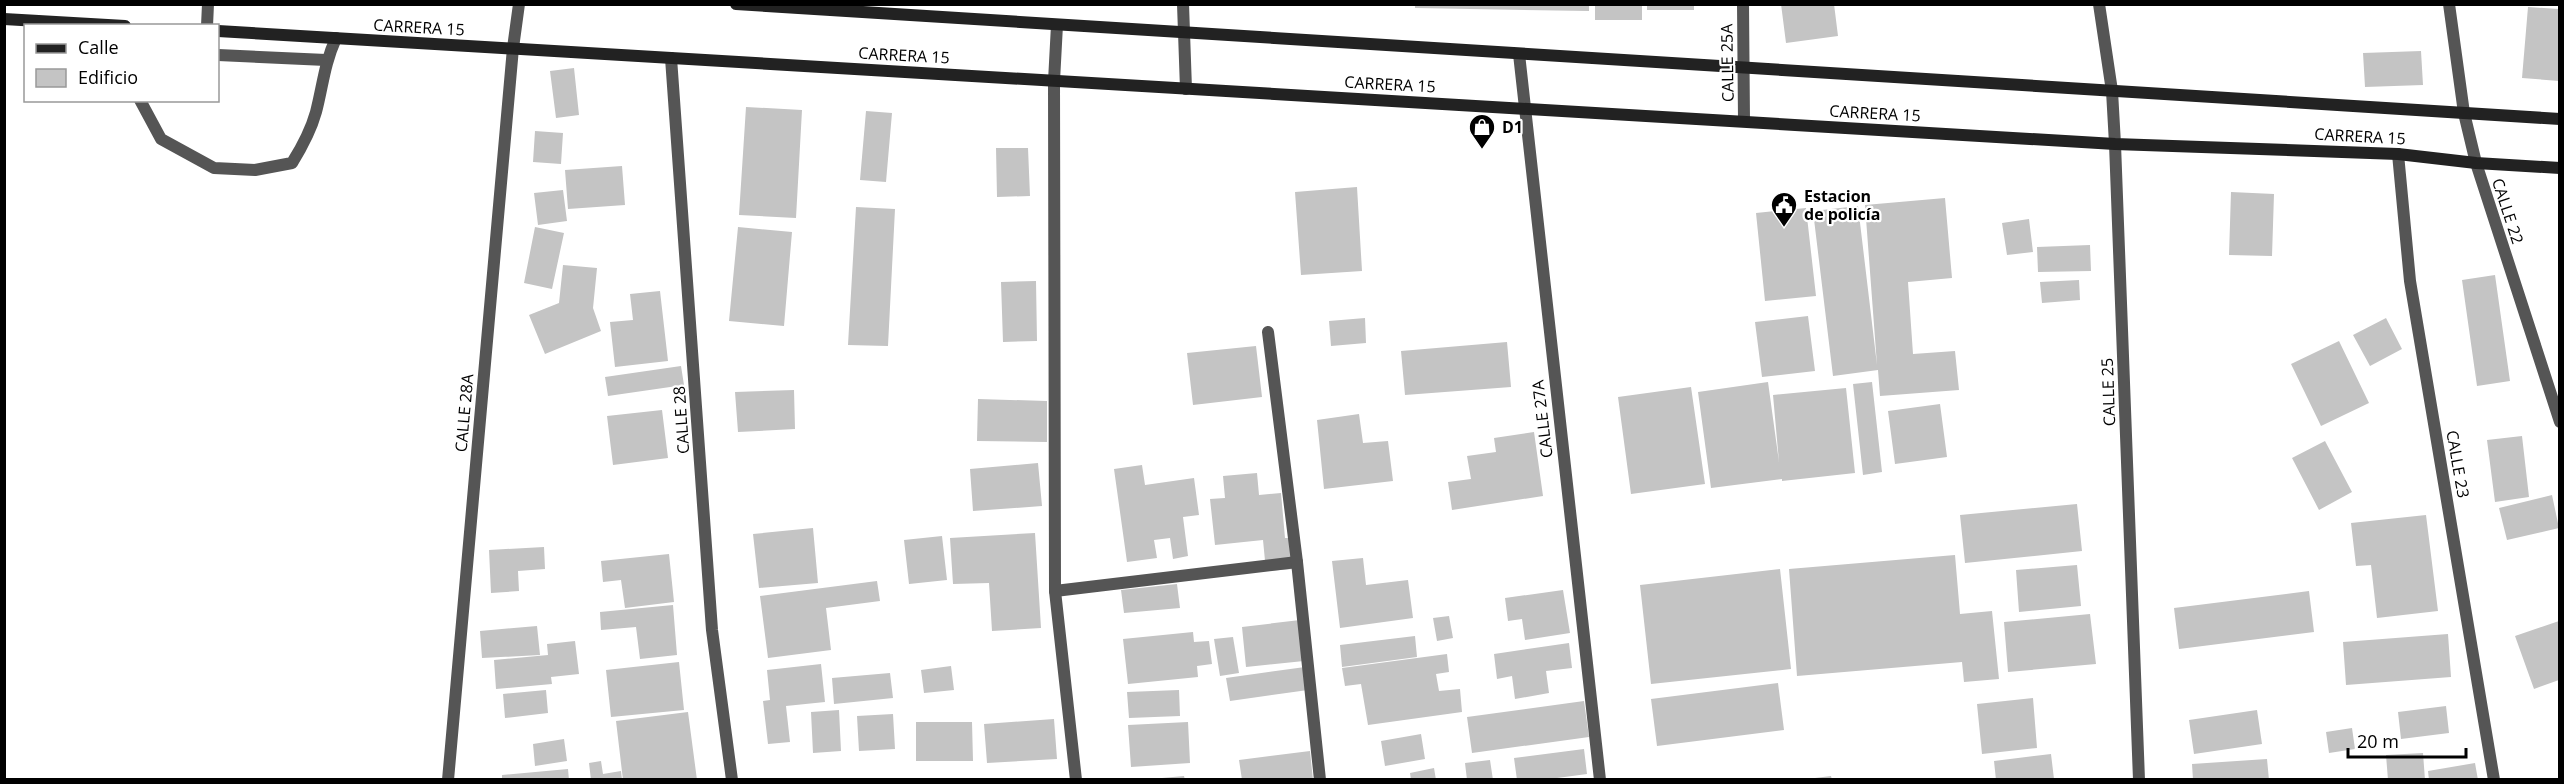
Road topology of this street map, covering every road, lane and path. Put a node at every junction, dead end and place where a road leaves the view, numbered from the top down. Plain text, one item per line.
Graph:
1 (208, 4) edge
2 (519, 4) edge
3 (736, 4) edge
4 (1183, 4) edge
5 (1743, 4) edge
6 (2099, 4) edge
7 (2449, 4) edge
8 (4, 19) edge
9 (90, 24) edge
10 (207, 24) edge
11 (1057, 25) junction
12 (219, 31) edge
13 (1185, 32) junction
14 (336, 38) junction
15 (513, 48) junction
16 (1519, 54) junction
17 (219, 55) edge
18 (671, 58) junction
19 (326, 60) junction
20 (1744, 68) junction
21 (1054, 81) junction
22 (1186, 89) junction
23 (2112, 91) junction
24 (141, 102) edge
25 (1523, 108) junction
26 (2464, 113) junction
27 (2559, 119) edge
28 (1744, 122) junction
29 (2115, 144) junction
30 (2398, 154) junction
31 (2476, 163) junction
32 (2559, 168) edge
33 (1268, 332) dead end
34 (2559, 422) edge
35 (1297, 562) junction
36 (1055, 591) junction
37 (448, 780) edge
38 (732, 780) edge
39 (1076, 780) edge
40 (1320, 780) edge
41 (1600, 780) edge
42 (2139, 780) edge
43 (2494, 780) edge

1 - 10 street
2 - 15 street, CALLE 28A
3 - 11 street, CARRERA 15
4 - 13 street
5 - 20 street, CALLE 25A
6 - 23 street, CALLE 25
7 - 26 street, CALLE 22
8 - 9 street
11 - 13 street, CARRERA 15
11 - 21 street
12 - 14 street, CARRERA 15
13 - 16 street, CARRERA 15
13 - 22 street
14 - 15 street, CARRERA 15
14 - 19 street
15 - 18 street, CARRERA 15
15 - 37 street, CALLE 28A
16 - 20 street, CARRERA 15
16 - 25 street, CALLE 27A
17 - 19 street
18 - 21 street, CARRERA 15
18 - 38 street, CALLE 28
19 - 24 street
20 - 23 street, CARRERA 15
20 - 28 street, CALLE 25A
21 - 22 street, CARRERA 15
21 - 36 street
22 - 25 street, CARRERA 15
23 - 26 street, CARRERA 15
23 - 29 street, CALLE 25
25 - 28 street, CARRERA 15
25 - 41 street, CALLE 27A
26 - 27 street, CARRERA 15
26 - 31 street, CALLE 22
28 - 29 street, CARRERA 15
29 - 30 street, CARRERA 15
29 - 42 street, CALLE 25
30 - 31 street, CARRERA 15
30 - 43 street, CALLE 23
31 - 32 street, CARRERA 15
31 - 34 street, CALLE 22
33 - 35 street
35 - 36 street
35 - 40 street
36 - 39 street

